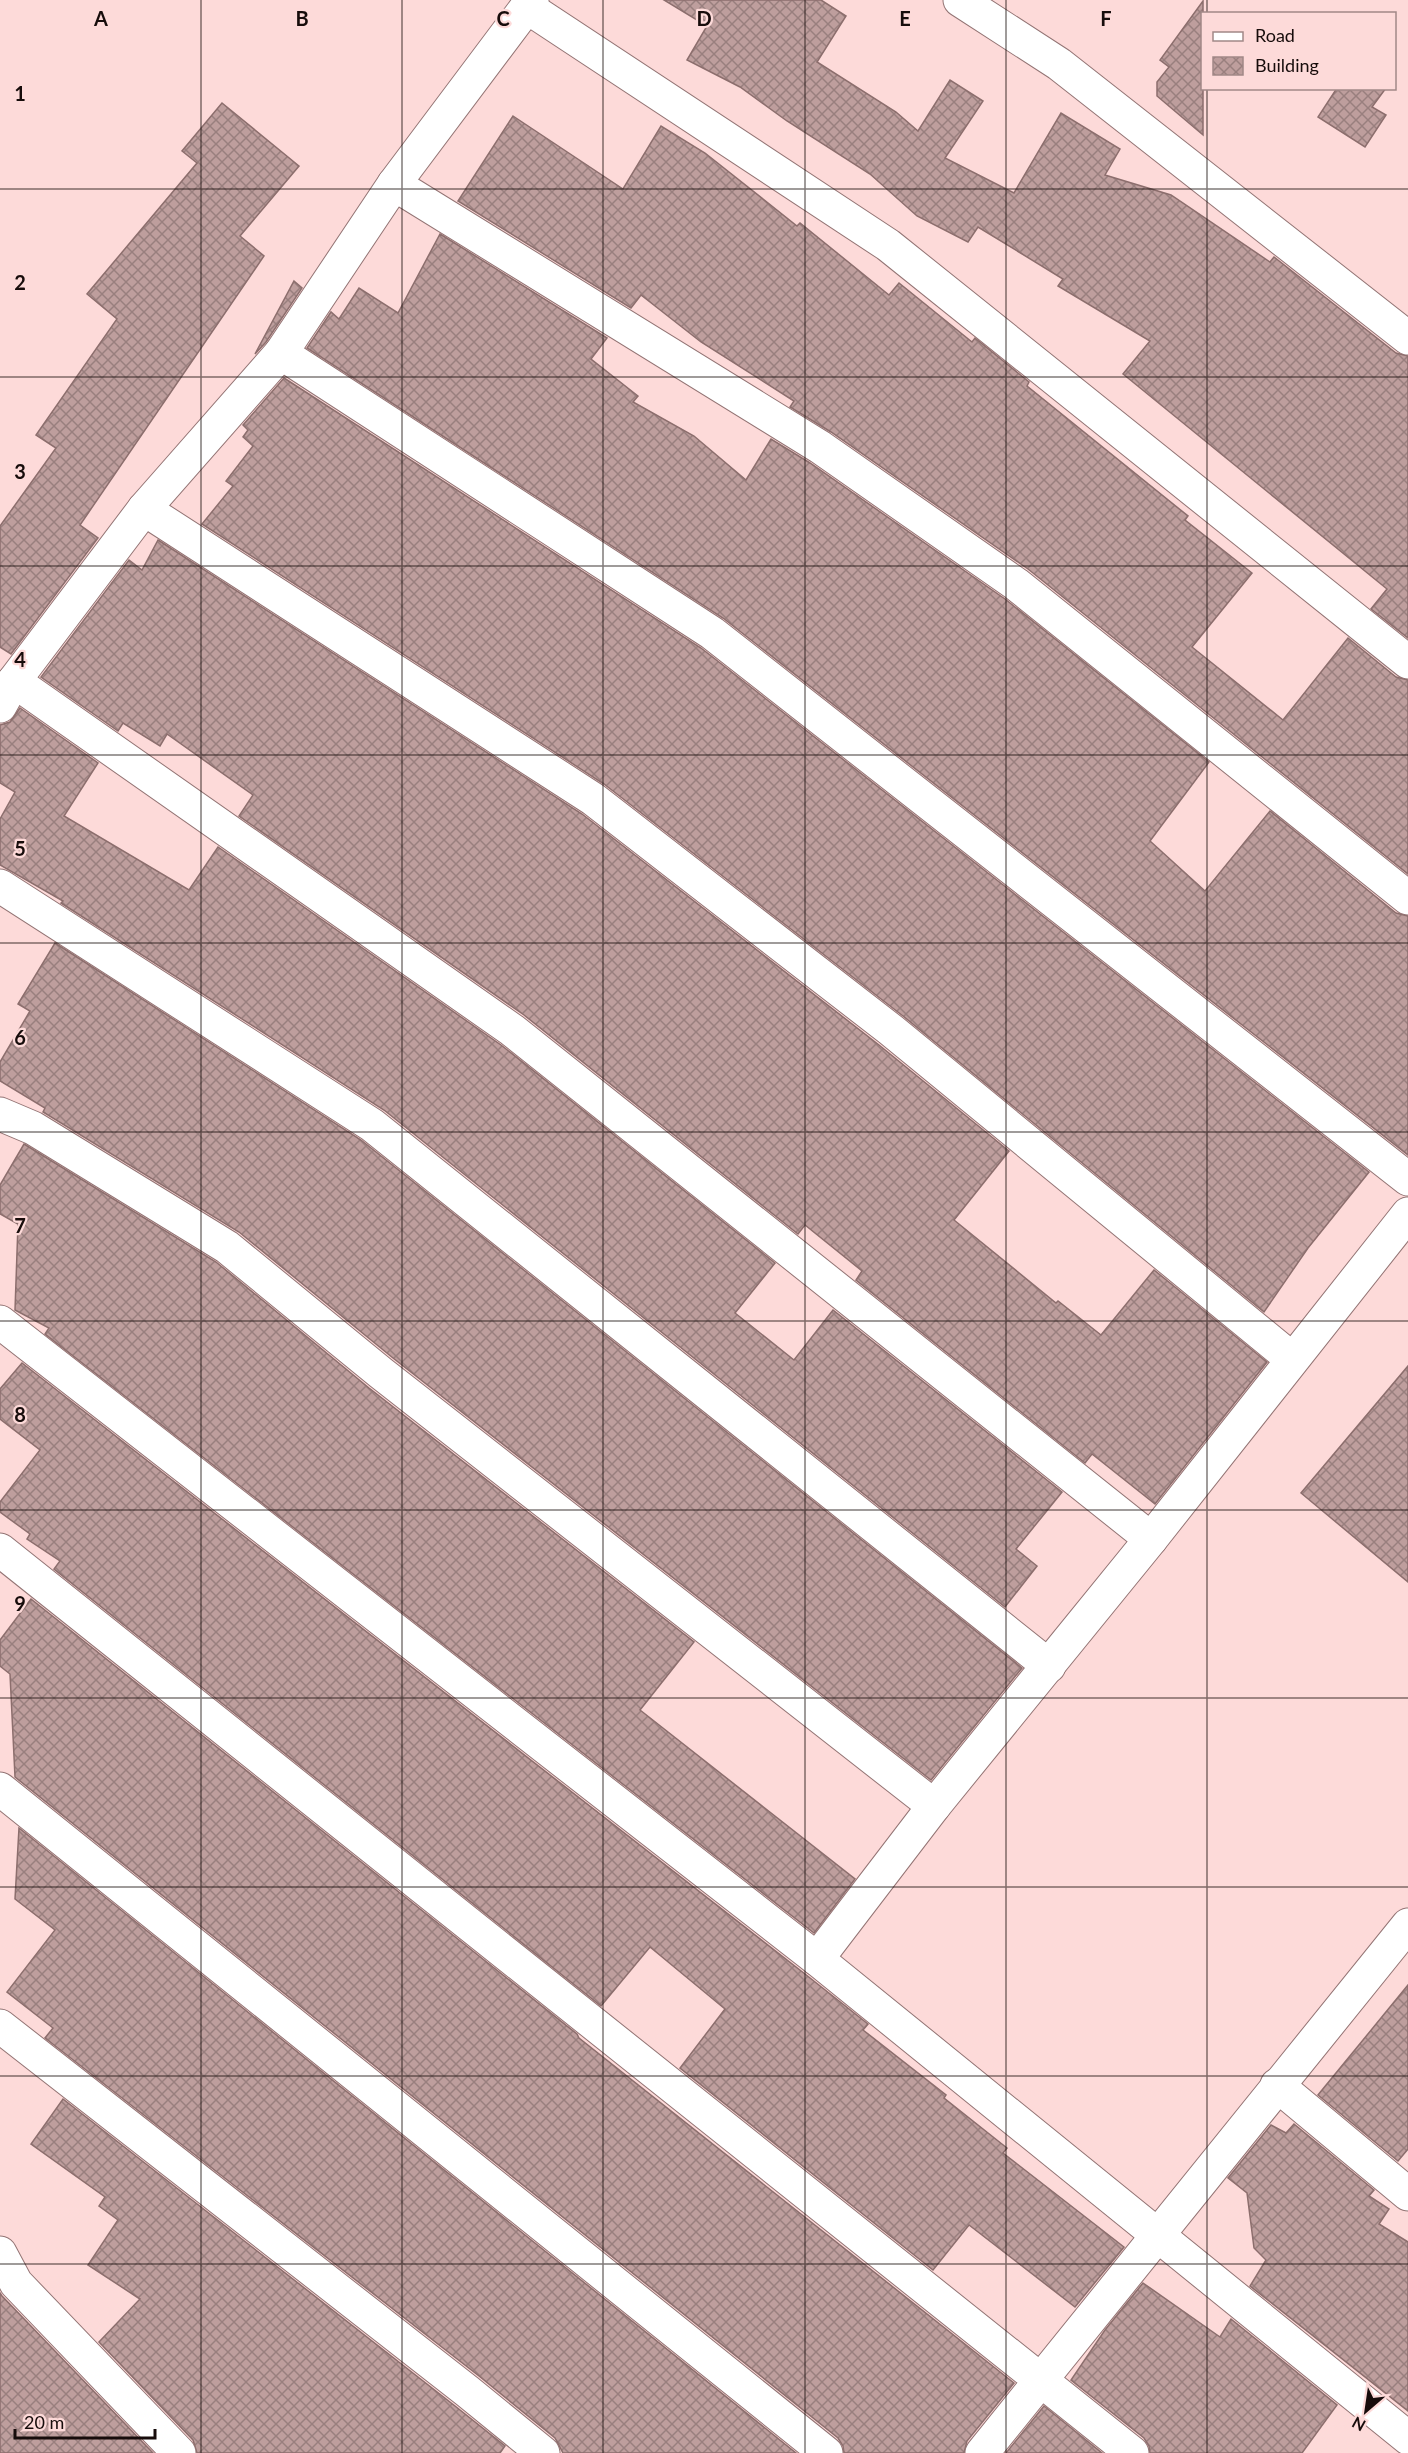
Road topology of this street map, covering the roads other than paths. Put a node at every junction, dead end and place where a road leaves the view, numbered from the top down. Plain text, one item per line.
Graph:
1 (960, 0) edge
2 (529, 3) edge
3 (394, 184) junction
4 (1408, 338) edge
5 (280, 353) junction
6 (144, 509) junction
7 (1408, 662) edge
8 (7, 693) edge
9 (0, 886) edge
10 (1408, 898) edge
11 (0, 1114) edge
12 (1408, 1179) edge
13 (1408, 1214) edge
14 (0, 1322) edge
15 (1292, 1359) junction
16 (1151, 1539) junction
17 (0, 1550) edge
18 (1049, 1666) junction
19 (0, 1789) edge
20 (934, 1806) junction
21 (1402, 1945) edge
22 (817, 1959) junction
23 (0, 2026) edge
24 (1277, 2085) junction
25 (1408, 2194) edge
26 (1158, 2237) junction
27 (0, 2253) edge
28 (1041, 2382) junction
29 (1408, 2438) edge
30 (179, 2453) edge
31 (543, 2453) edge
32 (826, 2453) edge
33 (982, 2453) edge
34 (1132, 2453) edge

1 - 4 street
2 - 3 street
2 - 7 street
3 - 5 street
3 - 10 street
5 - 6 street
5 - 12 street
6 - 8 street
6 - 15 street
8 - 16 street
9 - 18 street
11 - 20 street
13 - 15 street
14 - 22 street
15 - 16 street
16 - 18 street
17 - 28 street
18 - 20 street
19 - 32 street
20 - 22 street
21 - 24 street
22 - 26 street
23 - 31 street
24 - 25 street
24 - 26 street
26 - 28 street
26 - 29 street
27 - 30 street
28 - 33 street
28 - 34 street

